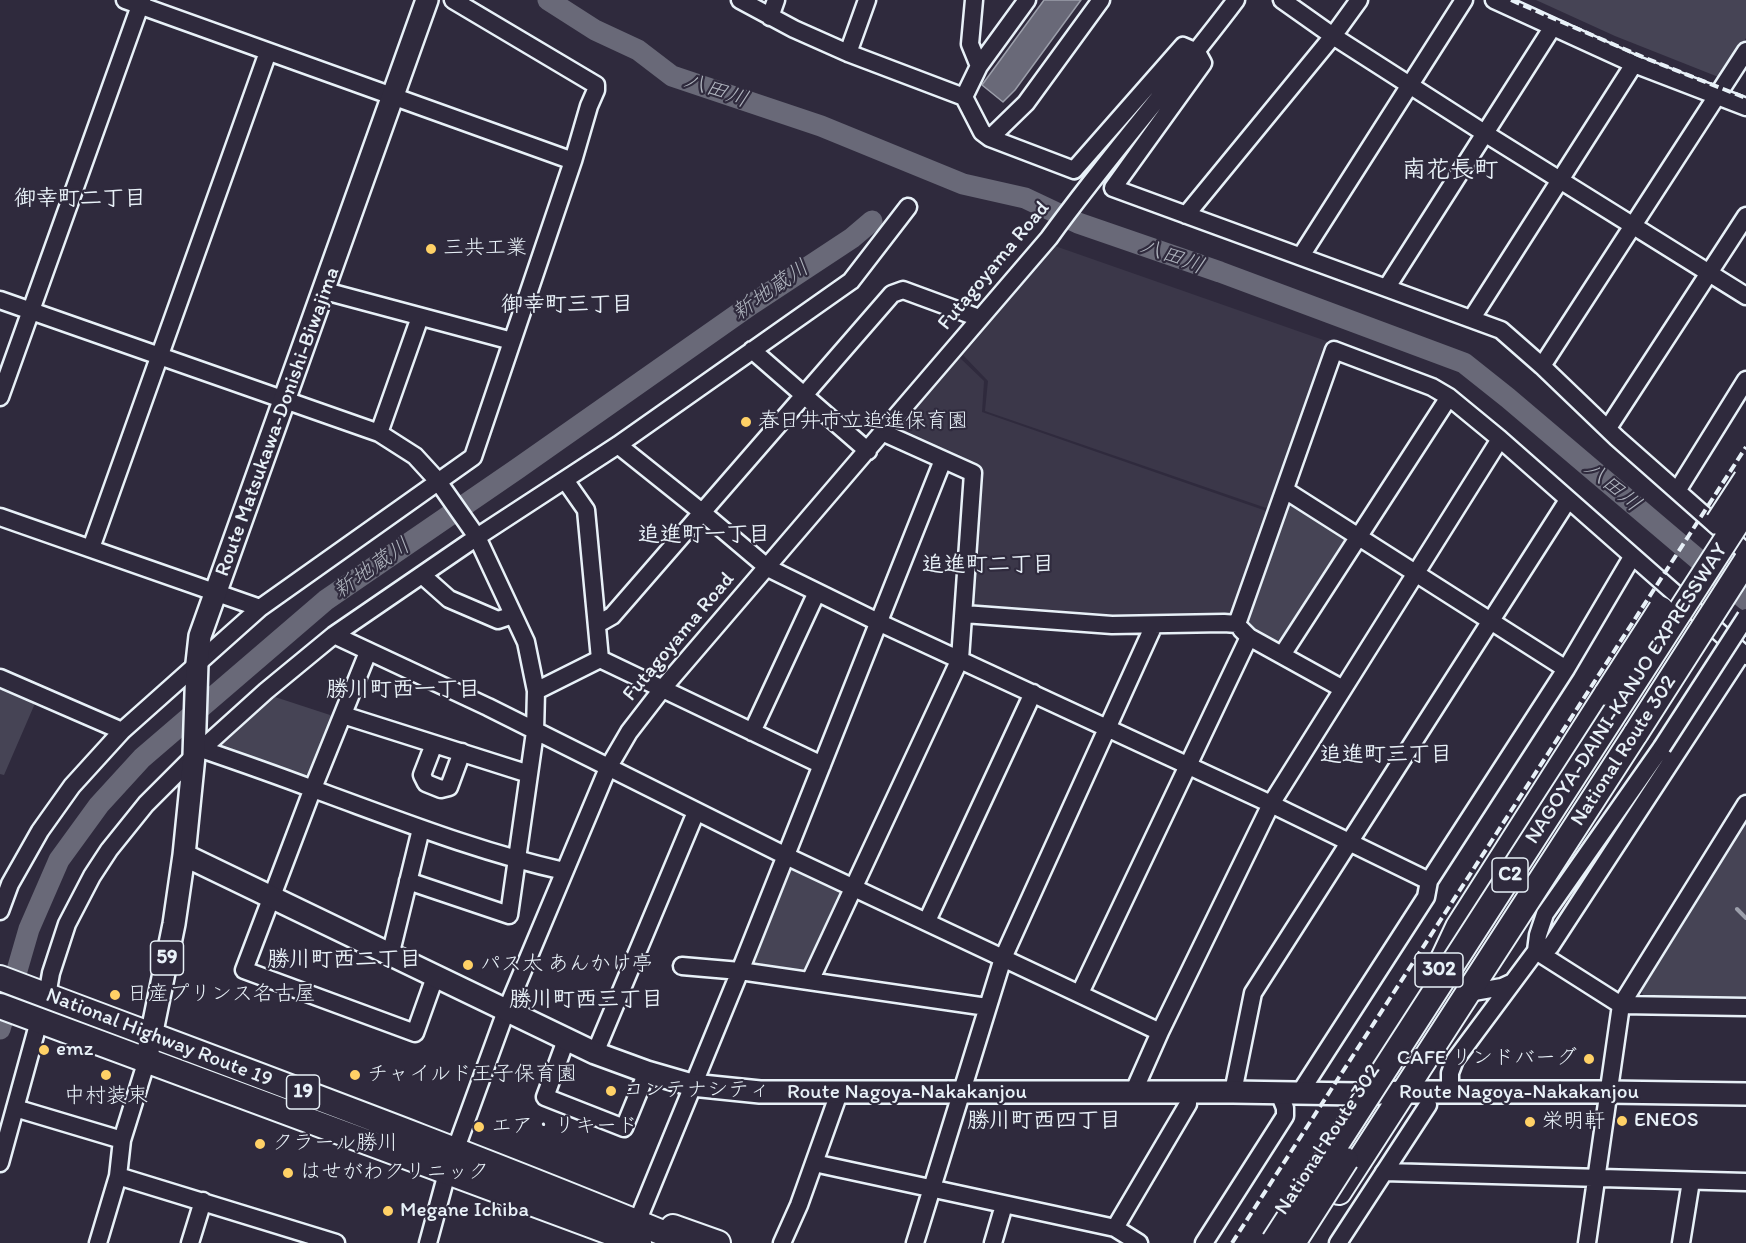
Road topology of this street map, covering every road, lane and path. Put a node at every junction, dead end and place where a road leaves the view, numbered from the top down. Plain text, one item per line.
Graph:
1 (427, 0) edge
2 (453, 0) edge
3 (740, 0) edge
4 (776, 0) edge
5 (867, 0) edge
6 (974, 0) edge
7 (1027, 0) edge
8 (1101, 0) edge
9 (1236, 0) edge
10 (1282, 0) edge
11 (1359, 0) edge
12 (1464, 0) edge
13 (1494, 0) edge
14 (136, 2) edge
15 (770, 17) junction
16 (1552, 28) junction
17 (1333, 36) junction
18 (1746, 51) edge
19 (268, 52) junction
20 (848, 52) junction
21 (1197, 52) junction
22 (1634, 64) junction
23 (979, 66) junction
24 (1740, 74) edge
25 (1411, 86) junction
26 (394, 96) junction
27 (1718, 96) junction
28 (963, 97) junction
29 (1746, 107) edge
30 (1486, 134) junction
31 (990, 138) junction
32 (573, 161) junction
33 (1561, 180) junction
34 (908, 207) dead end
35 (1186, 215) junction
36 (1746, 216) edge
37 (1635, 226) junction
38 (1301, 256) junction
39 (1709, 274) junction
40 (1387, 287) junction
41 (325, 291) junction
42 (1741, 291) edge
43 (0, 300) edge
44 (1746, 306) edge
45 (31, 311) junction
46 (420, 317) junction
47 (980, 318) junction
48 (1472, 318) junction
49 (512, 341) junction
50 (752, 351) junction
51 (159, 356) junction
52 (1542, 366) junction
53 (1746, 380) edge
54 (805, 395) junction
55 (0, 397) edge
56 (1449, 397) junction
57 (285, 400) junction
58 (1608, 428) junction
59 (379, 433) junction
60 (884, 433) junction
61 (1500, 439) junction
62 (618, 445) junction
63 (868, 451) junction
64 (943, 460) junction
65 (1746, 479) edge
66 (437, 480) junction
67 (565, 480) junction
68 (1285, 490) junction
69 (1677, 491) junction
70 (1746, 492) edge
71 (1568, 501) junction
72 (703, 513) junction
73 (1737, 515) edge
74 (0, 517) edge
75 (477, 537) junction
76 (1356, 537) junction
77 (1746, 537) edge
78 (91, 548) junction
79 (1746, 552) edge
80 (1632, 557) junction
81 (1746, 561) edge
82 (768, 568) junction
83 (1414, 574) junction
84 (422, 575) junction
85 (1746, 582) edge
86 (817, 592) junction
87 (216, 593) junction
88 (260, 608) junction
89 (964, 614) junction
90 (513, 615) junction
91 (1746, 617) edge
92 (878, 622) junction
93 (1490, 622) junction
94 (598, 624) junction
95 (1237, 624) junction
96 (1154, 625) junction
97 (334, 636) junction
98 (1249, 637) junction
99 (368, 652) junction
100 (1282, 655) junction
101 (1744, 655) edge
102 (600, 659) junction
103 (960, 659) junction
104 (197, 667) junction
105 (1566, 669) junction
106 (0, 678) edge
107 (663, 688) junction
108 (1343, 689) junction
109 (537, 691) junction
110 (1033, 693) junction
111 (1611, 695) junction
112 (343, 715) junction
113 (1107, 728) junction
114 (122, 731) junction
115 (535, 732) junction
116 (752, 732) junction
117 (1650, 736) junction
118 (434, 744) junction
119 (197, 749) junction
120 (462, 752) junction
121 (822, 765) junction
122 (1188, 766) junction
123 (608, 768) junction
124 (529, 774) junction
125 (313, 789) junction
126 (1271, 804) junction
127 (1746, 804) edge
128 (696, 812) junction
129 (421, 830) junction
130 (1348, 842) junction
131 (184, 855) junction
132 (786, 856) junction
133 (518, 861) junction
134 (564, 871) junction
135 (408, 880) junction
136 (1429, 881) junction
137 (5, 882) edge
138 (853, 887) junction
139 (273, 899) junction
140 (0, 911) edge
141 (927, 921) junction
142 (1536, 951) junction
143 (390, 956) junction
144 (1003, 958) junction
145 (682, 966) dead end
146 (740, 970) junction
147 (435, 977) junction
148 (0, 978) edge
149 (810, 981) junction
150 (1513, 982) junction
151 (1080, 993) junction
152 (1468, 993) junction
153 (44, 994) junction
154 (1621, 1005) junction
155 (0, 1006) edge
156 (987, 1007) junction
157 (1746, 1007) edge
158 (506, 1011) junction
159 (36, 1019) junction
160 (1160, 1032) junction
161 (151, 1035) junction
162 (566, 1040) junction
163 (595, 1053) junction
164 (147, 1060) junction
165 (647, 1072) junction
166 (692, 1085) junction
167 (1233, 1092) junction
168 (1404, 1092) junction
169 (1450, 1092) junction
170 (1609, 1092) junction
171 (839, 1093) junction
172 (961, 1093) junction
173 (1133, 1093) junction
174 (1188, 1093) junction
175 (1289, 1094) junction
176 (1358, 1094) junction
177 (1746, 1094) edge
178 (1428, 1105) dead end
179 (15, 1108) junction
180 (122, 1140) junction
181 (1372, 1140) junction
182 (455, 1150) junction
183 (0, 1163) edge
184 (814, 1163) junction
185 (447, 1173) junction
186 (118, 1176) junction
187 (1380, 1178) junction
188 (1596, 1179) junction
189 (1691, 1181) junction
190 (1746, 1182) edge
191 (932, 1189) junction
192 (203, 1201) junction
193 (1004, 1205) junction
194 (595, 1215) junction
195 (640, 1215) junction
196 (1115, 1228) junction
197 (98, 1243) edge
198 (190, 1243) edge
199 (336, 1243) edge
200 (428, 1243) edge
201 (622, 1243) edge
202 (639, 1243) edge
203 (687, 1243) edge
204 (718, 1243) edge
205 (782, 1243) edge
206 (915, 1243) edge
207 (993, 1243) edge
208 (1139, 1243) edge
209 (1204, 1243) edge
210 (1262, 1243) edge
211 (1273, 1243) edge
212 (1293, 1243) edge
213 (1306, 1243) edge
214 (1338, 1243) edge
215 (1587, 1243) edge
216 (1681, 1243) edge

1 - 26 main road, Route Matsukawa-Donishi-Biwajima
2 - 32 street
3 - 15 street
4 - 15 street
5 - 20 street
6 - 23 street
7 - 23 street
8 - 31 street
9 - 21 street, Futagoyama Road
10 - 17 street
11 - 17 street
12 - 25 street
13 - 16 street
14 - 19 street
14 - 45 street
15 - 20 street
16 - 22 street
16 - 30 street
17 - 25 street
17 - 35 street
18 - 24 street
19 - 26 street
19 - 51 street
20 - 28 street
21 - 31 street
21 - 35 street
21 - 47 street, Futagoyama Road
22 - 27 street
22 - 33 street
23 - 28 street
24 - 27 street
25 - 30 street
25 - 38 street
26 - 32 street
26 - 41 main road, Route Matsukawa-Donishi-Biwajima
27 - 29 street
27 - 37 street
28 - 31 street
30 - 33 street
30 - 40 street
32 - 49 street
33 - 37 street
33 - 48 street
34 - 50 street
35 - 38 street
36 - 39 street
37 - 39 street
37 - 52 street
38 - 40 street
39 - 42 street
39 - 58 street
40 - 48 street
41 - 46 street
41 - 57 main road, Route Matsukawa-Donishi-Biwajima
42 - 44 street
43 - 45 street
45 - 51 street
45 - 55 street
46 - 49 street
46 - 59 street
47 - 54 street
47 - 60 street, Futagoyama Road
48 - 52 street
49 - 66 street
50 - 54 street
50 - 62 street
51 - 57 street
51 - 78 street
52 - 58 street
53 - 69 street
54 - 63 street
54 - 72 street
56 - 61 street
56 - 68 street
56 - 76 street
57 - 59 street
57 - 87 main road, Route Matsukawa-Donishi-Biwajima
58 - 69 street
59 - 66 street
60 - 63 street, Futagoyama Road
60 - 64 street
61 - 71 street
61 - 83 street
62 - 67 street
62 - 72 street
63 - 82 street, Futagoyama Road
64 - 89 street
64 - 92 street
65 - 111 highway, bridge
66 - 75 street
66 - 88 street
67 - 75 street
67 - 94 street
68 - 76 street
68 - 95 street
69 - 79 street
70 - 73 highway, National Route 302
71 - 80 street
71 - 93 street
72 - 82 street
72 - 94 street
73 - 111 highway, National Route 302
73 - 211 highway, NAGOYA-DAINI-KANJO EXPRESSWAY / C2, bridge
74 - 78 street
75 - 84 street
75 - 90 street
76 - 83 street
76 - 100 street
77 - 212 highway, NAGOYA-DAINI-KANJO EXPRESSWAY / C2, bridge
78 - 87 street
80 - 101 street
80 - 105 street
81 - 117 highway, National Route 302, bridge
82 - 86 street
82 - 107 street, Futagoyama Road
83 - 93 street
83 - 108 street
84 - 90 street
84 - 97 street
85 - 117 highway
86 - 92 street
86 - 116 street
87 - 88 street
87 - 104 main road, Route Matsukawa-Donishi-Biwajima
88 - 104 street
89 - 96 street
89 - 103 street
90 - 109 street
91 - 117 street, bridge
92 - 103 street
92 - 121 street
93 - 105 street
93 - 130 street
94 - 102 street
95 - 96 street
95 - 98 street
96 - 113 street
97 - 99 street
97 - 119 street
98 - 100 street
98 - 122 street
99 - 112 street
99 - 115 street
100 - 108 street
101 - 142 street
102 - 107 street
102 - 109 street
103 - 110 street
103 - 138 street
104 - 114 street
104 - 119 main road, Route Matsukawa-Donishi-Biwajima
105 - 136 street
106 - 114 street
107 - 116 street
107 - 123 street, Futagoyama Road
108 - 126 street
109 - 115 street
110 - 113 street
110 - 141 street
111 - 176 highway, National Route 302 / 302
112 - 118 street
112 - 125 street
113 - 122 street
113 - 144 street
114 - 137 street
115 - 123 street
115 - 124 street
116 - 121 street
117 - 142 street
117 - 152 highway, National Route 302 / 302
118 - 120 street
118 - 120 street
119 - 125 street
119 - 131 main road, Route Matsukawa-Donishi-Biwajima
119 - 153 street
120 - 124 street
121 - 132 street
122 - 126 street
122 - 151 street
123 - 128 street
123 - 134 street, Futagoyama Road
124 - 133 street
125 - 129 street
125 - 139 street
126 - 130 street
126 - 160 street
127 - 154 street
128 - 132 street
128 - 163 street
129 - 133 street
129 - 135 street
130 - 136 street
130 - 167 street
131 - 139 main road, Route Nagoya-Nakakanjou
131 - 161 main road, 59
132 - 138 street
132 - 146 street
133 - 134 street
133 - 135 street
134 - 158 street, Futagoyama Road
135 - 143 street
136 - 175 street
137 - 140 street
138 - 141 street
138 - 149 street
139 - 143 main road, Route Nagoya-Nakakanjou
139 - 147 street
141 - 144 street
142 - 150 street
142 - 154 street
143 - 147 main road, Route Nagoya-Nakakanjou
144 - 151 street
144 - 156 street
145 - 146 street
146 - 149 street
146 - 166 street
147 - 158 main road, Route Nagoya-Nakakanjou
148 - 153 highway, National Highway Route 19 / 19
149 - 156 street
150 - 152 street
150 - 169 street
151 - 160 street
152 - 168 highway, National Route 302 / 302
153 - 161 highway, National Highway Route 19 / 19
154 - 157 street
154 - 170 street
155 - 159 highway, National Highway Route 19 / 19
156 - 172 street
158 - 162 main road, Route Nagoya-Nakakanjou
158 - 182 street, Futagoyama Road
159 - 164 highway, National Highway Route 19 / 19
159 - 179 street
160 - 173 street
161 - 164 main road, 59
161 - 182 highway, National Highway Route 19 / 19
162 - 163 main road, Route Nagoya-Nakakanjou
162 - 165 street
163 - 165 main road, Route Nagoya-Nakakanjou
164 - 180 street
164 - 185 highway, National Highway Route 19 / 19
165 - 166 main road, Route Nagoya-Nakakanjou
166 - 171 main road, Route Nagoya-Nakakanjou
166 - 195 street
167 - 174 main road, Route Nagoya-Nakakanjou
167 - 175 main road, Route Nagoya-Nakakanjou
168 - 169 main road, Route Nagoya-Nakakanjou
168 - 176 main road, Route Nagoya-Nakakanjou
168 - 181 highway, National Route 302 / 302
169 - 170 main road, Route Nagoya-Nakakanjou
170 - 177 main road, Route Nagoya-Nakakanjou
170 - 188 street
171 - 172 main road, Route Nagoya-Nakakanjou
171 - 184 street
172 - 173 main road, Route Nagoya-Nakakanjou
172 - 191 street
173 - 174 main road, Route Nagoya-Nakakanjou
174 - 196 street
175 - 176 main road, Route Nagoya-Nakakanjou
175 - 209 street
176 - 210 highway, National Route 302 / 302
178 - 187 street
179 - 180 street
179 - 183 street
180 - 186 street
181 - 187 street
181 - 213 highway, National Route 302 / 302
182 - 185 street, Futagoyama Road
182 - 194 highway, National Highway Route 19 / 19
184 - 191 street
184 - 205 street
185 - 194 highway, National Highway Route 19 / 19
185 - 200 street, Futagoyama Road
186 - 192 street
186 - 197 street
187 - 188 street
187 - 214 street
188 - 189 street
188 - 215 street
189 - 190 street
189 - 216 street
191 - 193 street
191 - 206 street
192 - 198 street
192 - 199 street
193 - 196 street
193 - 207 street
194 - 195 highway
194 - 201 highway
194 - 202 highway, National Highway Route 19 / 19
194 - 203 highway, National Highway Route 19 / 19
195 - 204 highway
196 - 208 street

